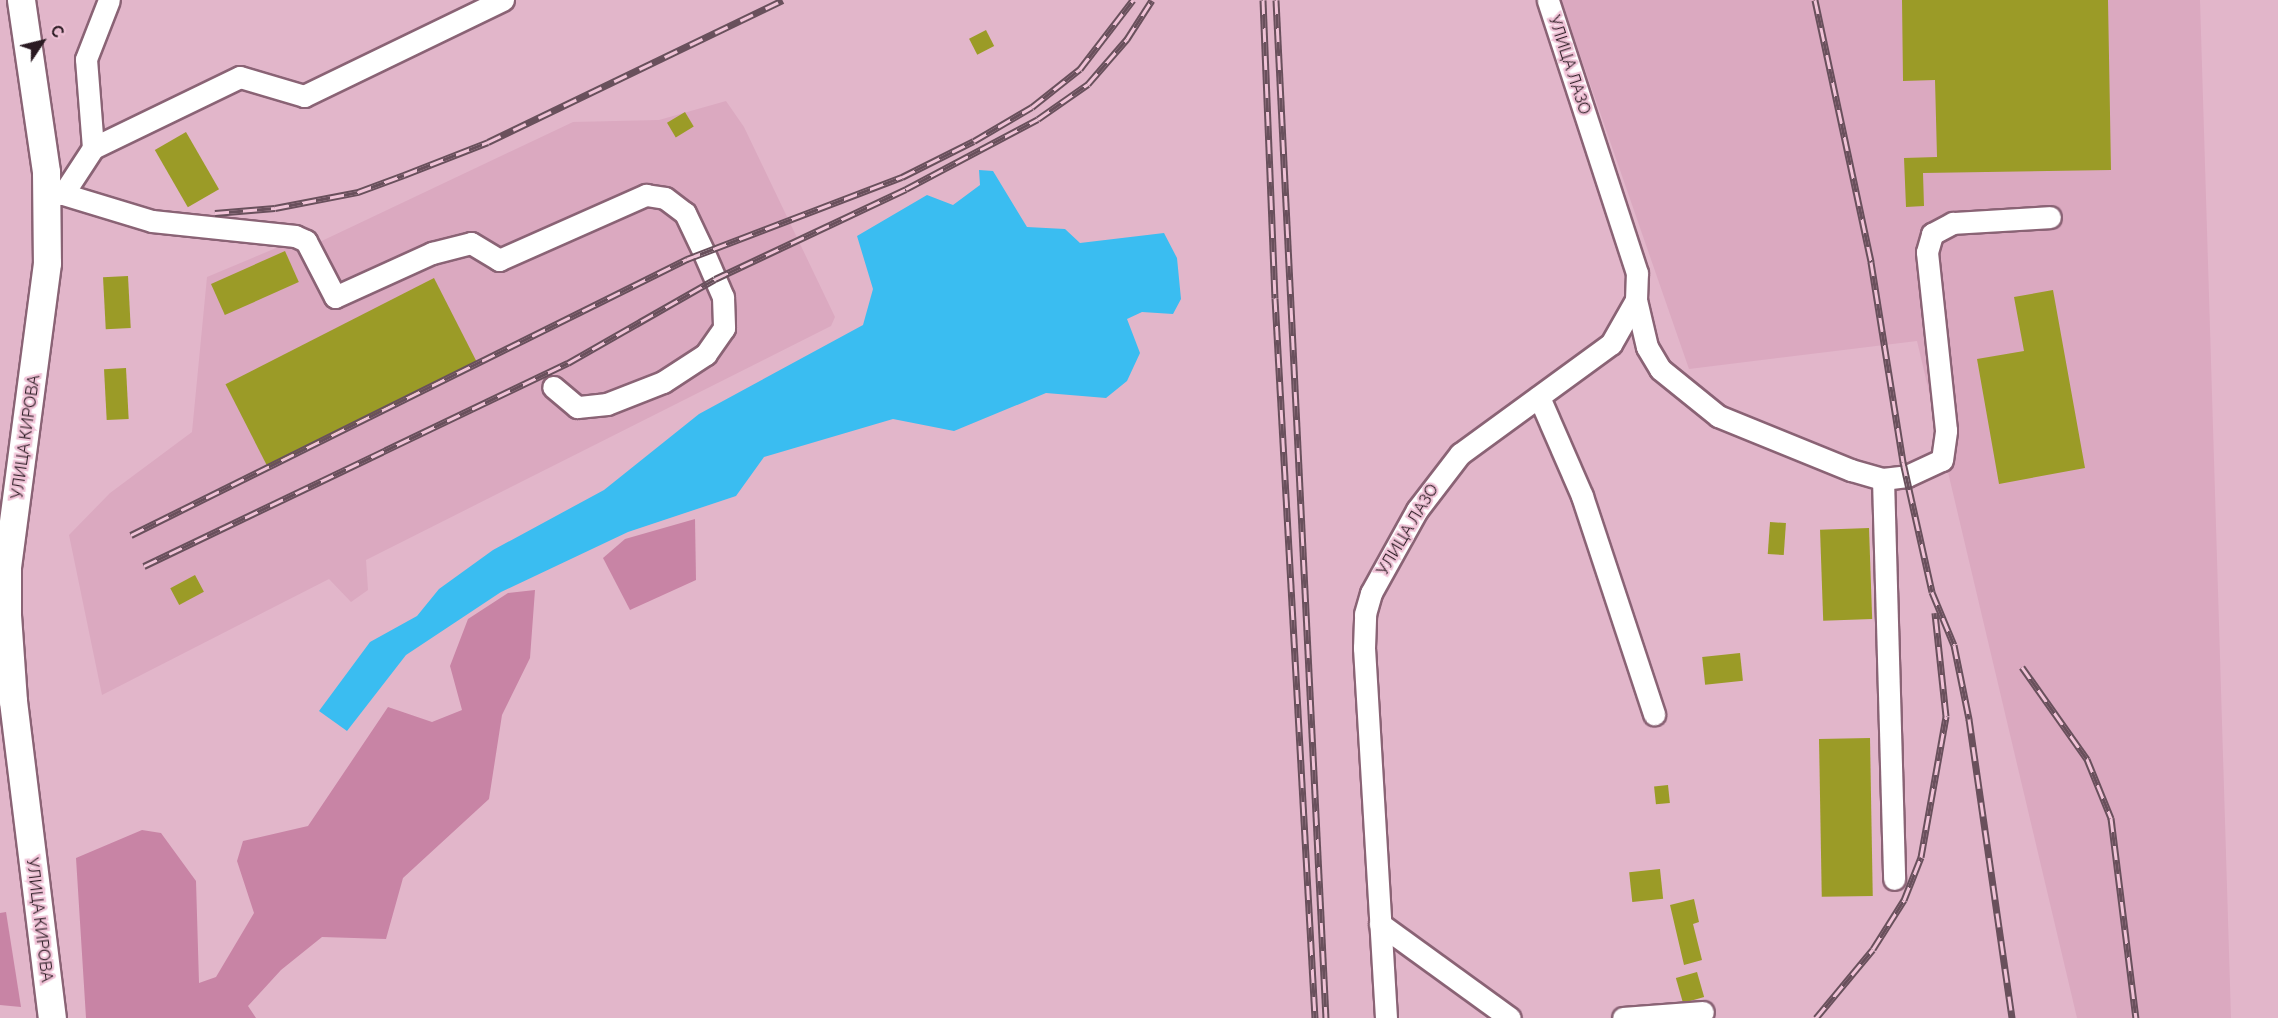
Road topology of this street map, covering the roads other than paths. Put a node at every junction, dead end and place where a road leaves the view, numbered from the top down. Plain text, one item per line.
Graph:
1 (21, 0) edge
2 (109, 0) edge
3 (503, 0) edge
4 (1548, 0) edge
5 (93, 148) junction
6 (55, 193) junction
7 (2050, 217) dead end
8 (1636, 300) junction
9 (553, 387) dead end
10 (1539, 396) junction
11 (1883, 479) junction
12 (5, 537) edge
13 (4, 569) edge
14 (1654, 714) dead end
15 (1894, 879) dead end
16 (1380, 924) junction
17 (1703, 1012) dead end
18 (52, 1018) edge
19 (1386, 1018) edge
20 (1510, 1018) edge
21 (1623, 1018) edge

1 - 6 main road, УЛИЦА КИРОВА
2 - 5 street
3 - 5 street
4 - 8 street, УЛИЦА ЛАЗО
5 - 6 street
6 - 9 street
6 - 12 main road, УЛИЦА КИРОВА
7 - 11 street
8 - 10 street, УЛИЦА ЛАЗО
8 - 11 street
10 - 14 street
10 - 16 street, УЛИЦА ЛАЗО
11 - 15 street
12 - 13 main road, УЛИЦА КИРОВА
13 - 18 main road, УЛИЦА КИРОВА
16 - 19 street, УЛИЦА ЛАЗО
16 - 20 street
17 - 21 street

